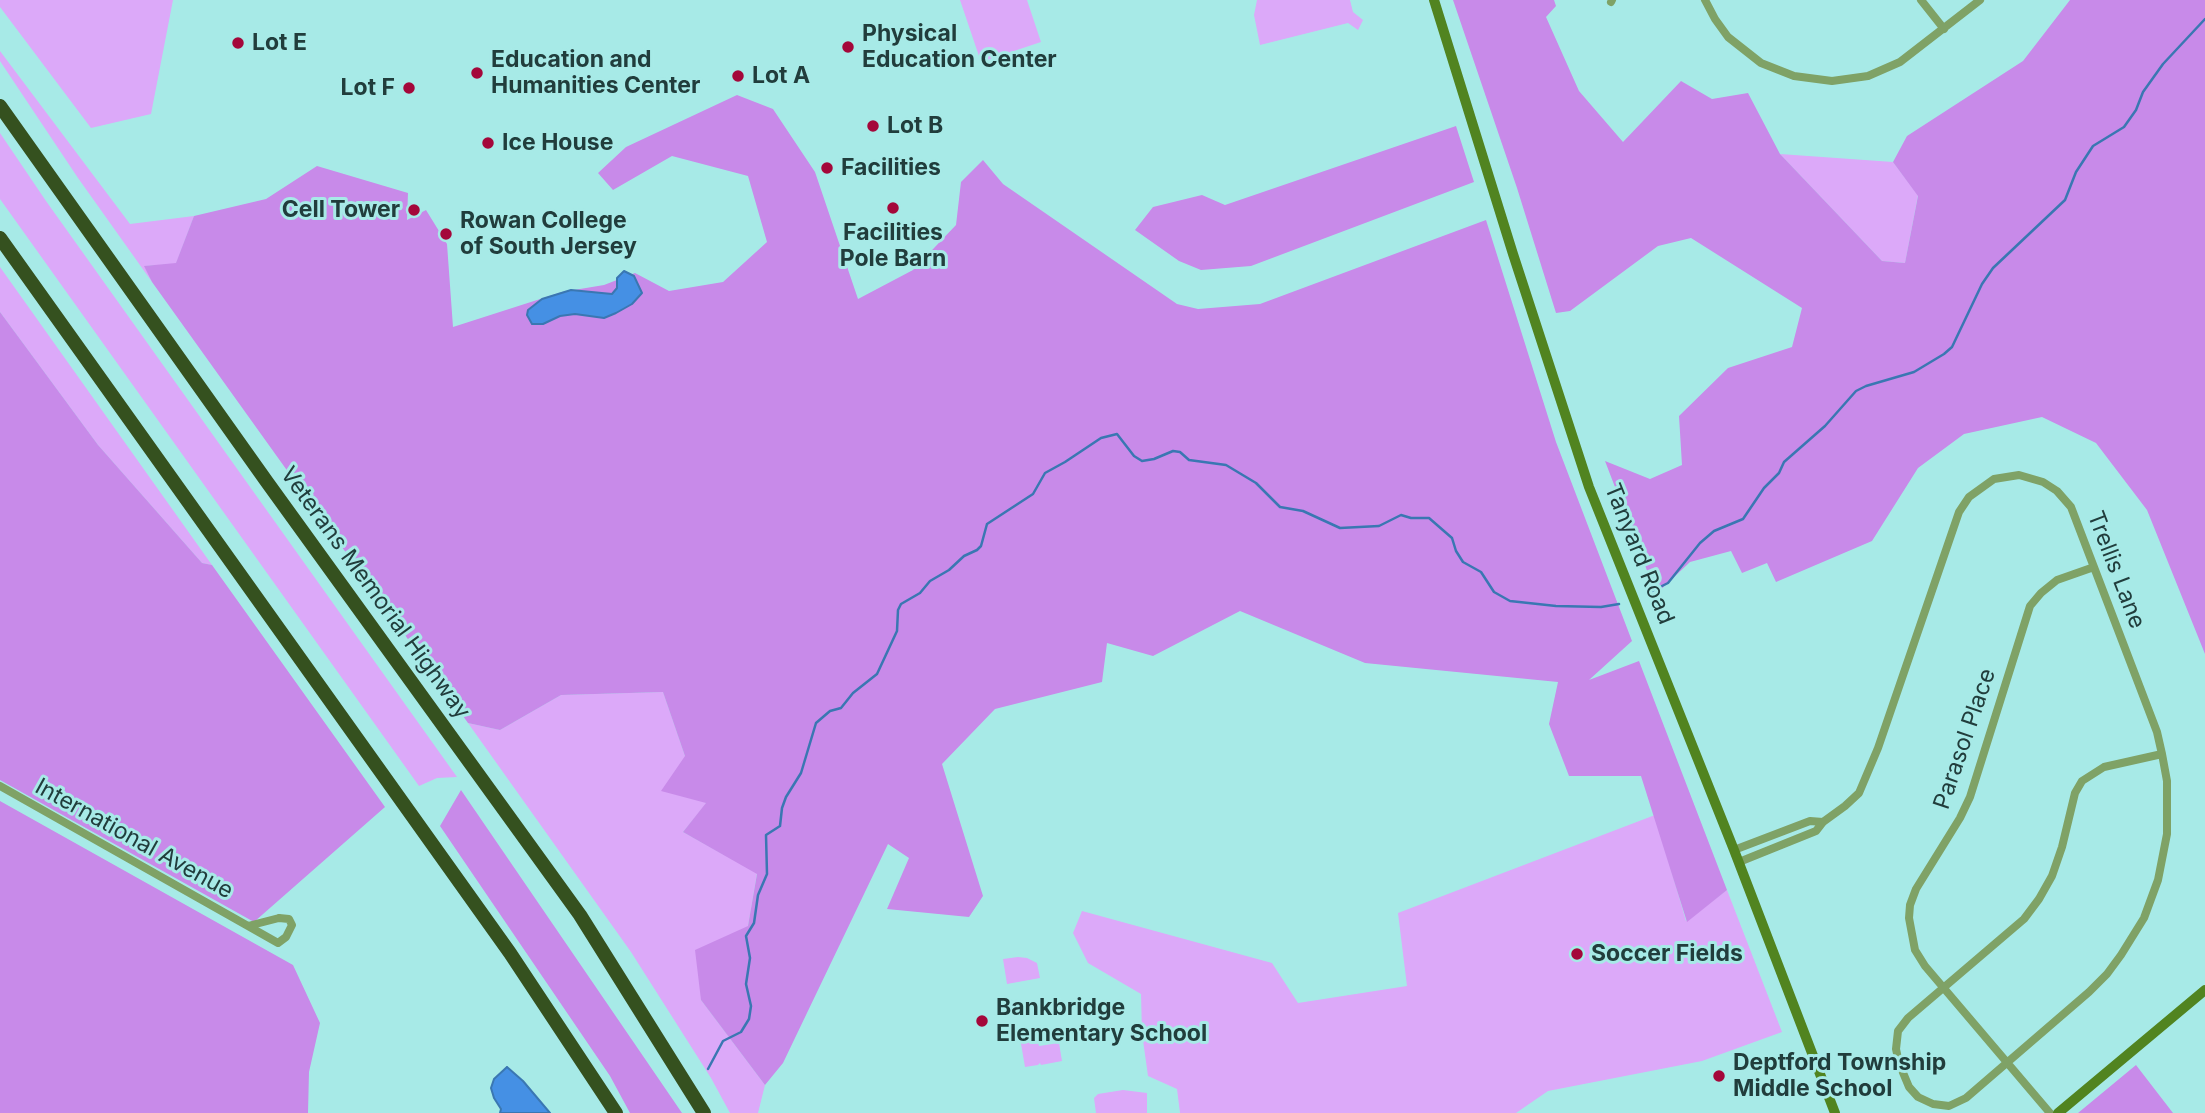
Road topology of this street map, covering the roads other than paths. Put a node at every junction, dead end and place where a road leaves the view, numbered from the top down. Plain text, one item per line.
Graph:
1 (1434, 0) edge
2 (1705, 0) edge
3 (1921, 0) edge
4 (1980, 0) edge
5 (1944, 29) junction
6 (0, 106) edge
7 (0, 238) edge
8 (2094, 567) junction
9 (2162, 754) junction
10 (0, 786) edge
11 (1823, 822) junction
12 (1734, 850) junction
13 (1739, 862) junction
14 (248, 926) junction
15 (1944, 988) junction
16 (2205, 990) edge
17 (2008, 1063) junction
18 (616, 1113) edge
19 (704, 1113) edge
20 (1835, 1113) edge
21 (2050, 1113) edge
22 (2058, 1113) edge

1 - 12 street, Tanyard Road
2 - 5 street
3 - 5 street
4 - 5 street
6 - 19 highway, Veterans Memorial Highway
7 - 18 highway
8 - 9 street, Trellis Lane
8 - 11 street, Trellis Lane
8 - 15 street, Parasol Place
9 - 15 street
9 - 17 street, Trellis Lane
10 - 14 street, International Avenue
11 - 12 street, Trellis Lane
11 - 13 street, Trellis Lane
12 - 13 street, Tanyard Road
13 - 20 street, Tanyard Road
14 - 14 street, International Avenue
15 - 17 street, Parasol Place
15 - 17 street
16 - 22 street
17 - 21 street, Parasol Place

